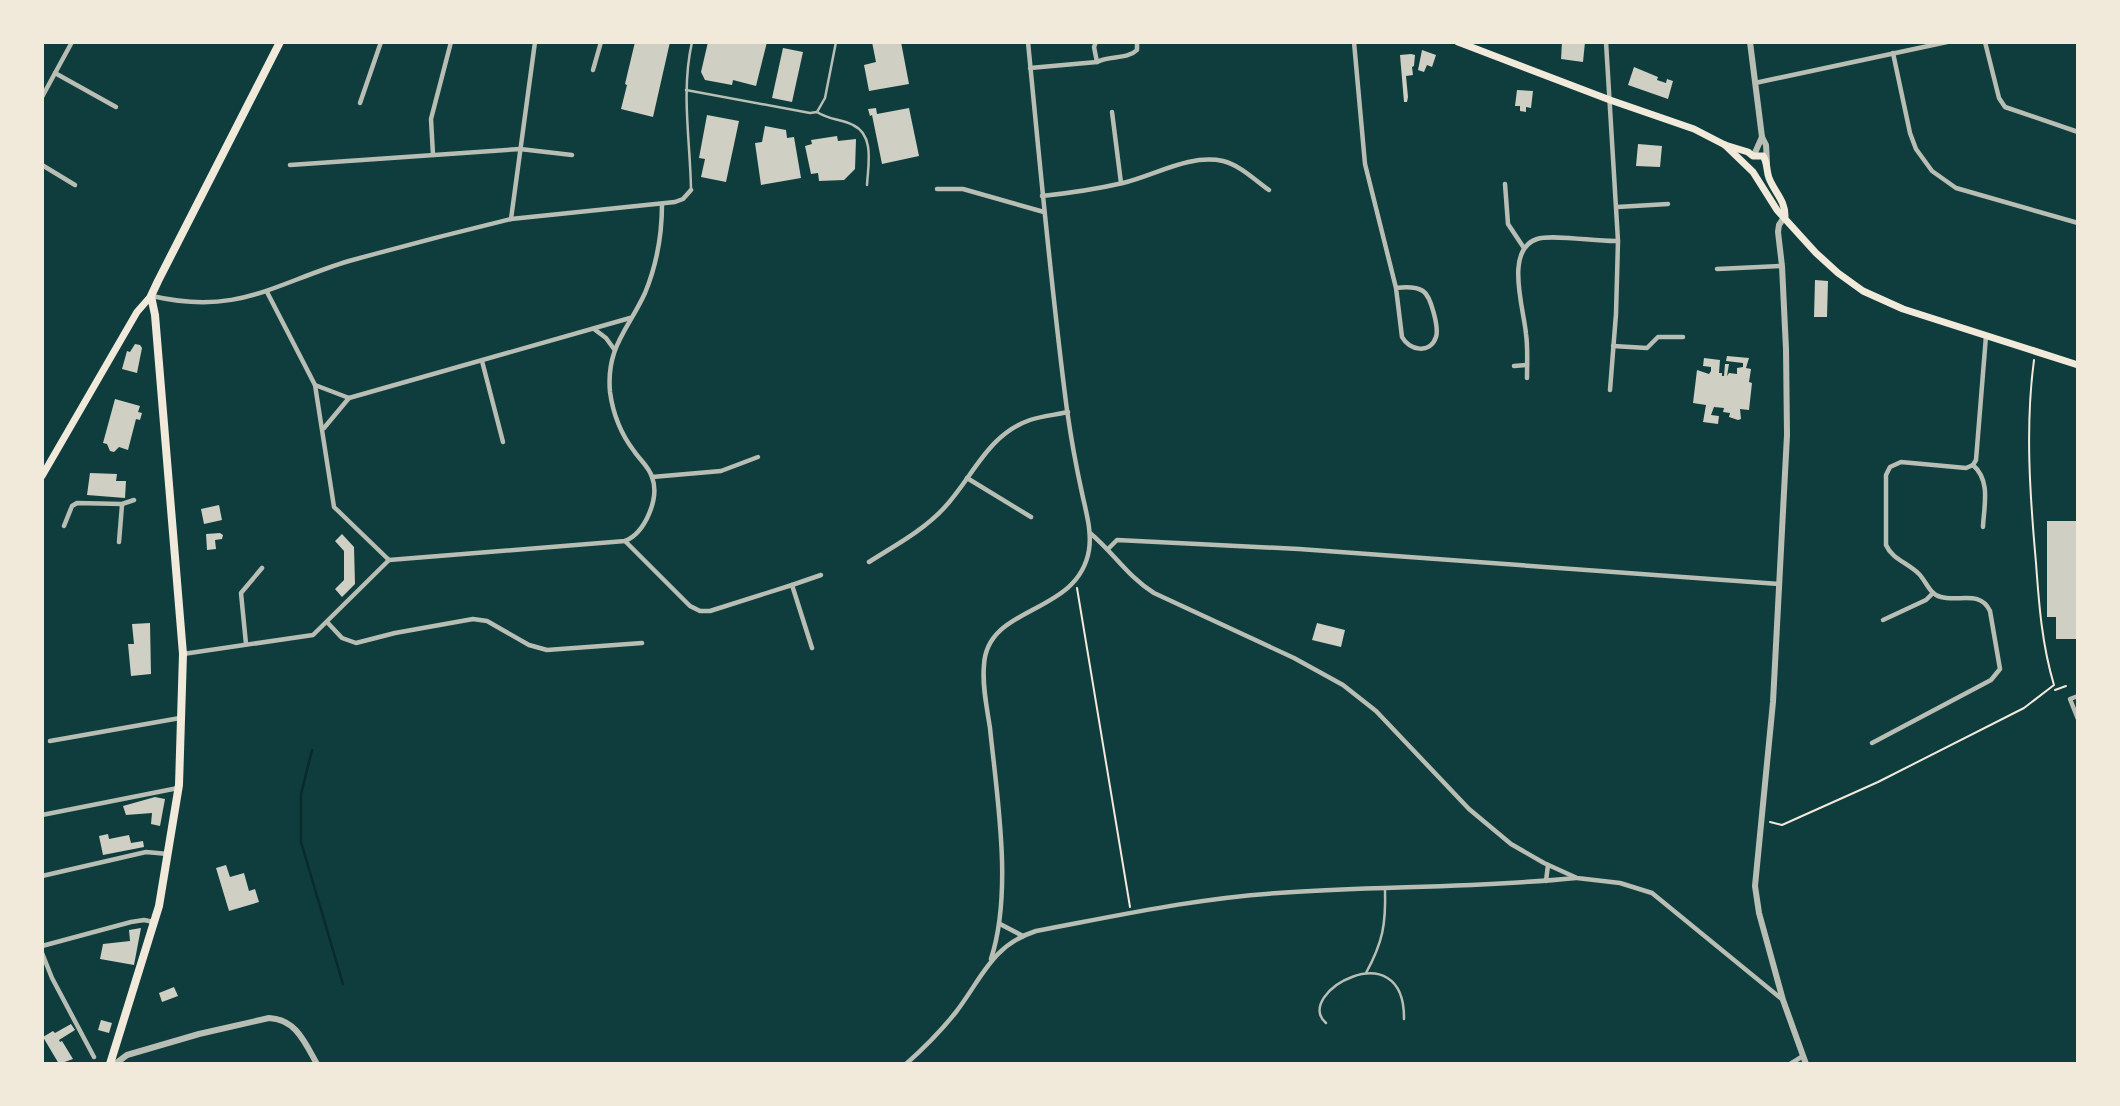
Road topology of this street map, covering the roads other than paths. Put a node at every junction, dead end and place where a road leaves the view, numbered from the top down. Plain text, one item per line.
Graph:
1 (72, 42) edge
2 (280, 42) edge
3 (381, 42) edge
4 (452, 42) edge
5 (535, 42) edge
6 (601, 42) edge
7 (692, 42) edge
8 (835, 42) edge
9 (1028, 42) edge
10 (1096, 42) edge
11 (1137, 42) edge
12 (1354, 42) edge
13 (1458, 42) edge
14 (1606, 42) edge
15 (1750, 42) edge
16 (1947, 42) edge
17 (1984, 42) edge
18 (1471, 44) edge
19 (1893, 53) junction
20 (1097, 62) junction
21 (1030, 68) junction
22 (593, 70) dead end
23 (55, 73) junction
24 (1755, 83) junction
25 (686, 90) junction
26 (42, 97) edge
27 (1609, 100) junction
28 (360, 103) dead end
29 (116, 107) dead end
30 (817, 112) junction
31 (1112, 112) dead end
32 (2078, 132) edge
33 (1762, 137) junction
34 (1725, 145) junction
35 (520, 149) junction
36 (433, 155) junction
37 (572, 155) dead end
38 (1754, 155) junction
39 (1767, 164) junction
40 (42, 165) edge
41 (290, 165) dead end
42 (1751, 170) junction
43 (1121, 183) junction
44 (1505, 184) dead end
45 (75, 185) dead end
46 (867, 186) dead end
47 (937, 189) dead end
48 (691, 190) joint
49 (1269, 190) dead end
50 (1042, 196) junction
51 (662, 204) junction
52 (1668, 204) dead end
53 (1617, 207) junction
54 (1045, 212) junction
55 (1786, 216) junction
56 (511, 219) junction
57 (2078, 223) edge
58 (1618, 241) junction
59 (1524, 248) junction
60 (1782, 266) junction
61 (1717, 269) dead end
62 (1396, 288) junction
63 (267, 292) junction
64 (151, 296) junction
65 (631, 318) junction
66 (593, 329) junction
67 (1986, 335) junction
68 (1683, 337) dead end
69 (1613, 346) junction
70 (614, 349) junction
71 (482, 361) junction
72 (1527, 365) junction
73 (2078, 365) edge
74 (1514, 366) dead end
75 (1527, 378) dead end
76 (315, 385) junction
77 (1610, 390) dead end
78 (349, 398) junction
79 (1068, 412) junction
80 (323, 429) junction
81 (503, 442) dead end
82 (758, 457) dead end
83 (1973, 465) junction
84 (42, 475) edge
85 (652, 477) junction
86 (967, 478) junction
87 (134, 500) dead end
88 (122, 504) junction
89 (1031, 517) dead end
90 (64, 526) dead end
91 (1983, 527) dead end
92 (1090, 532) junction
93 (625, 541) junction
94 (119, 542) dead end
95 (1108, 548) junction
96 (388, 559) junction
97 (869, 562) dead end
98 (262, 568) dead end
99 (821, 575) dead end
100 (1779, 584) junction
101 (792, 585) junction
102 (1933, 593) junction
103 (1883, 620) dead end
104 (327, 622) junction
105 (642, 643) dead end
106 (246, 644) junction
107 (813, 648) dead end
108 (183, 654) junction
109 (2078, 696) edge
110 (181, 718) junction
111 (2078, 719) edge
112 (50, 741) dead end
113 (1872, 743) dead end
114 (178, 788) junction
115 (42, 816) edge
116 (169, 854) junction
117 (1548, 865) junction
118 (42, 876) edge
119 (1577, 878) junction
120 (1546, 881) junction
121 (1385, 888) junction
122 (155, 922) junction
123 (1000, 924) junction
124 (1023, 936) junction
125 (42, 946) edge
126 (42, 953) edge
127 (991, 959) junction
128 (1366, 973) junction
129 (1783, 1000) junction
130 (1404, 1019) dead end
131 (1326, 1023) dead end
132 (1803, 1056) junction
133 (94, 1057) dead end
134 (113, 1064) edge
135 (317, 1064) edge
136 (906, 1064) edge
137 (1790, 1064) edge
138 (1806, 1064) edge

1 - 23 street
2 - 64 highway
3 - 28 street
4 - 36 street
5 - 35 street
6 - 22 street
7 - 25 lane
8 - 30 lane
9 - 21 street
10 - 20 street
11 - 20 street
12 - 62 street
13 - 18 main road
14 - 27 street
15 - 24 street
16 - 19 street
17 - 32 street
18 - 27 main road
19 - 24 street
19 - 57 street
20 - 21 street
21 - 50 street
23 - 26 street
23 - 29 street
24 - 33 street
25 - 30 lane
25 - 48 lane
27 - 34 main road
27 - 53 street
30 - 46 lane
31 - 43 street
33 - 38 street
33 - 39 street
34 - 38 main road
34 - 42 main road
35 - 36 street
35 - 37 street
35 - 56 street
36 - 41 street
38 - 39 main road
38 - 42 main road
39 - 42 main road
39 - 55 main road
40 - 45 street
42 - 55 main road
43 - 49 street
43 - 50 street
44 - 59 street
47 - 54 street
48 - 51 street
50 - 54 street
51 - 56 street
51 - 65 street
52 - 53 street
53 - 58 street
54 - 79 street
55 - 60 street
55 - 67 main road
56 - 63 street
58 - 59 street
58 - 69 street
59 - 72 street
60 - 61 street
60 - 100 street
62 - 62 street
63 - 64 street
63 - 76 street
64 - 84 main road
64 - 108 highway
65 - 66 street
65 - 70 street
66 - 70 street
66 - 71 street
67 - 73 main road
67 - 83 street
68 - 69 street
69 - 77 street
70 - 85 street
71 - 78 street
71 - 81 street
72 - 74 street
72 - 75 street
76 - 78 street
76 - 80 street
78 - 80 street
79 - 86 street
79 - 92 street
80 - 96 street
82 - 85 street
83 - 91 street
83 - 102 street
85 - 93 street
86 - 89 street
86 - 97 street
87 - 88 street
88 - 90 street
88 - 94 street
92 - 95 street
92 - 123 street
93 - 96 street
93 - 101 street
95 - 100 street
95 - 117 street
96 - 104 street
98 - 106 street
99 - 101 street
100 - 129 street
101 - 107 street
102 - 103 street
102 - 113 street
104 - 105 street
104 - 106 street
106 - 108 street
108 - 110 highway
109 - 111 street
110 - 112 street
110 - 114 highway
114 - 115 street
114 - 116 highway
116 - 118 street
116 - 122 highway
117 - 119 street
117 - 120 street
119 - 120 street
119 - 129 street
120 - 121 street
121 - 124 street
121 - 128 lane
122 - 125 street
122 - 134 highway
123 - 124 street
123 - 127 street
124 - 127 street
126 - 133 street
127 - 136 street
128 - 130 lane
128 - 131 lane
129 - 132 street
132 - 137 street
132 - 138 street
134 - 135 street

